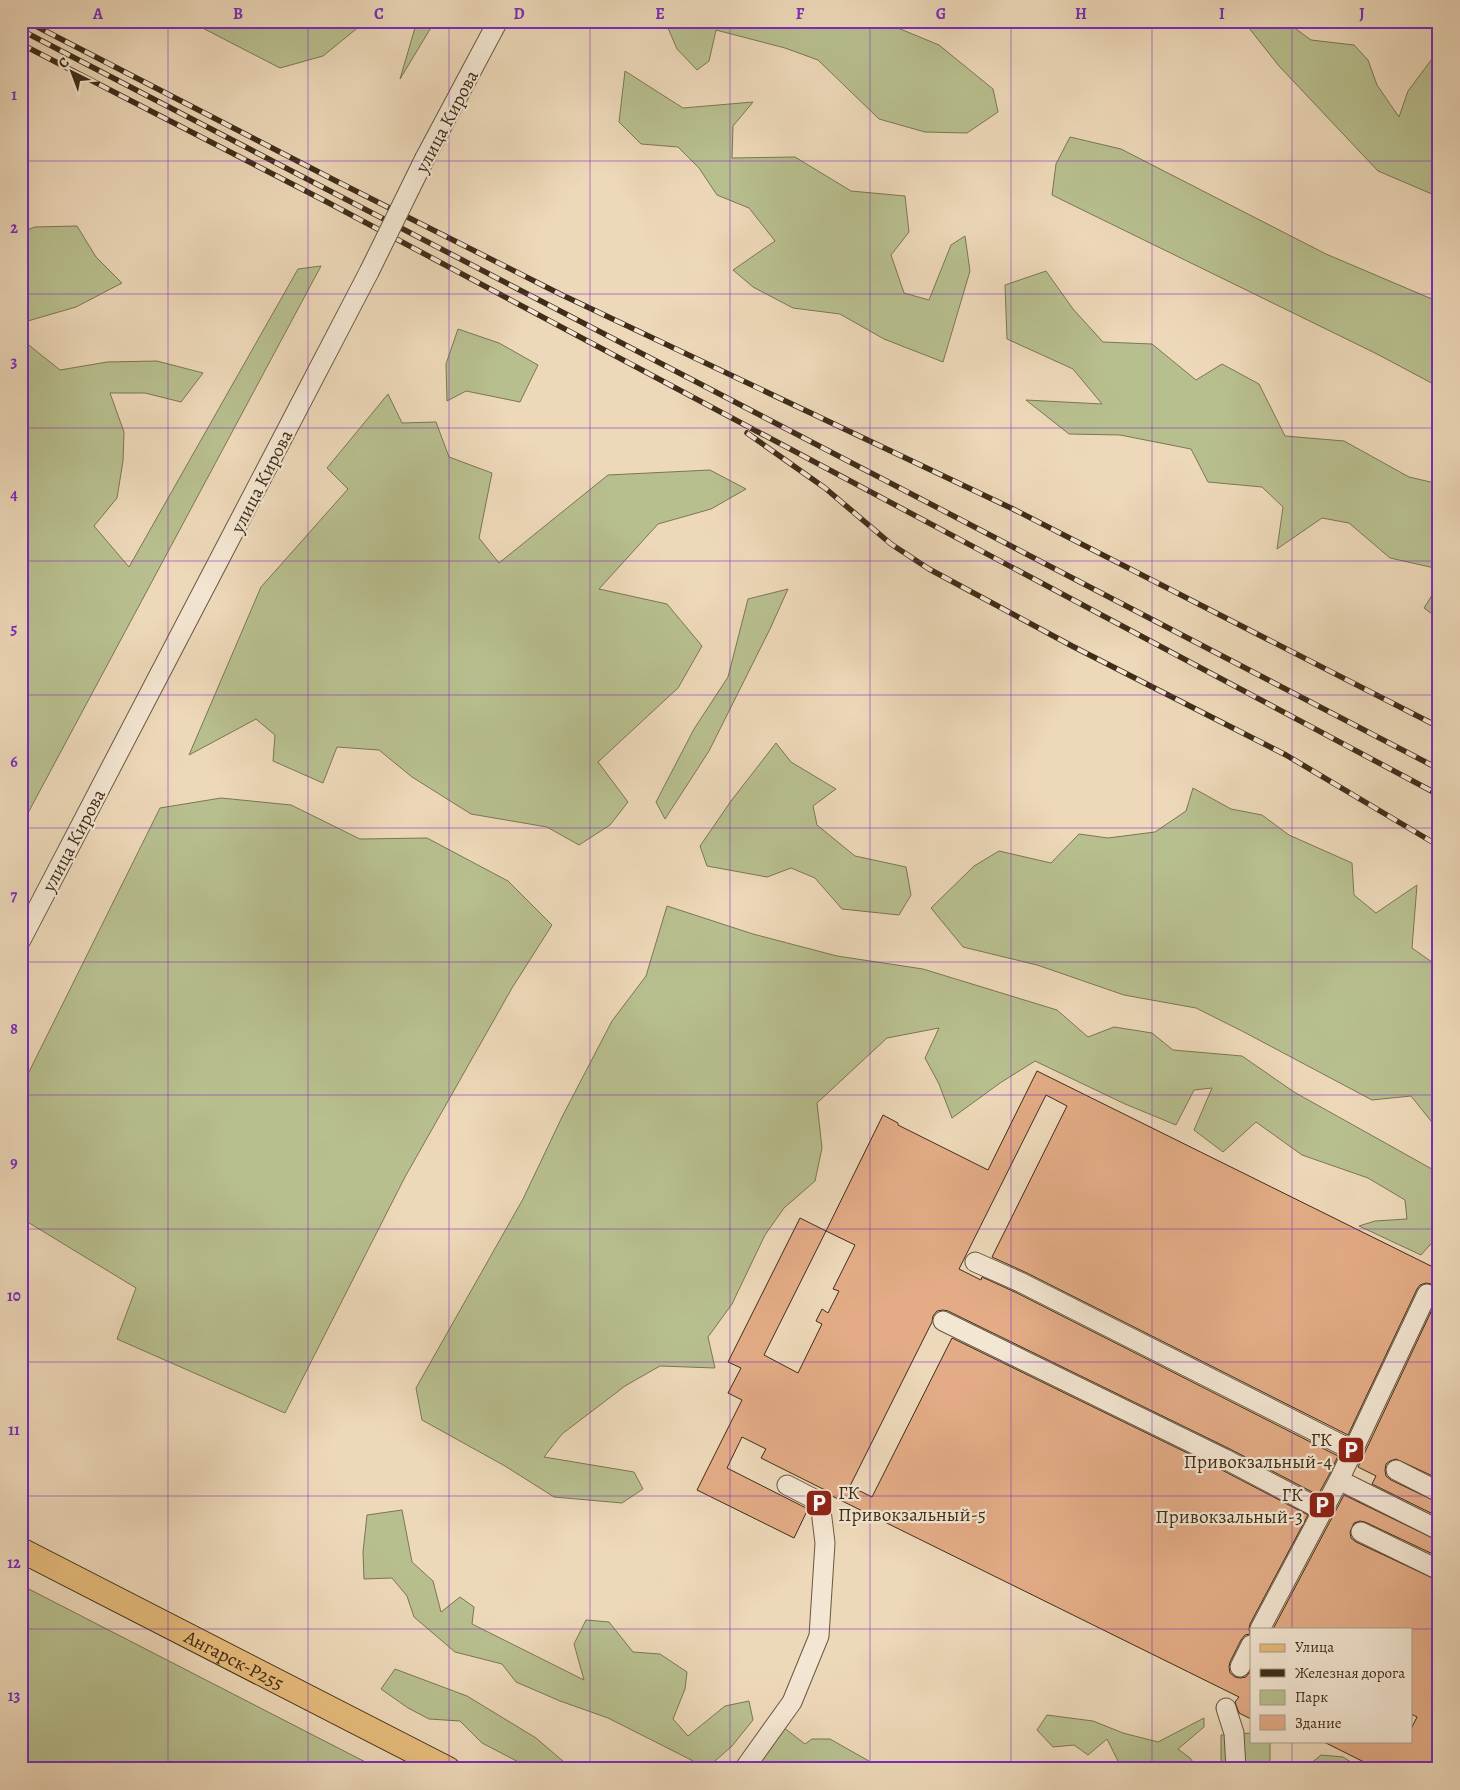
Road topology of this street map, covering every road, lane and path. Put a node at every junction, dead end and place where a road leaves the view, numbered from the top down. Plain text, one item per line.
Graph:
1 (498, 21) edge
2 (21, 940) edge
3 (975, 1262) dead end
4 (1427, 1294) dead end
5 (943, 1321) dead end
6 (1352, 1450) junction
7 (1396, 1470) dead end
8 (1339, 1480) junction
9 (787, 1486) dead end
10 (1439, 1492) edge
11 (1322, 1510) junction
12 (1439, 1530) edge
13 (1361, 1532) dead end
14 (21, 1550) edge
15 (1439, 1570) edge
16 (1261, 1628) edge
17 (1250, 1647) edge
18 (1240, 1667) dead end
19 (1226, 1708) dead end
20 (448, 1769) edge
21 (744, 1769) edge
22 (1236, 1769) edge

1 - 2 street, улица Кирова, bridge
3 - 6 street
4 - 6 street
5 - 11 street
6 - 8 street
7 - 10 street
8 - 11 street
8 - 12 street
9 - 21 street
11 - 16 street
13 - 15 street
14 - 20 main road, Ангарск-Р255
17 - 18 street
19 - 22 street

